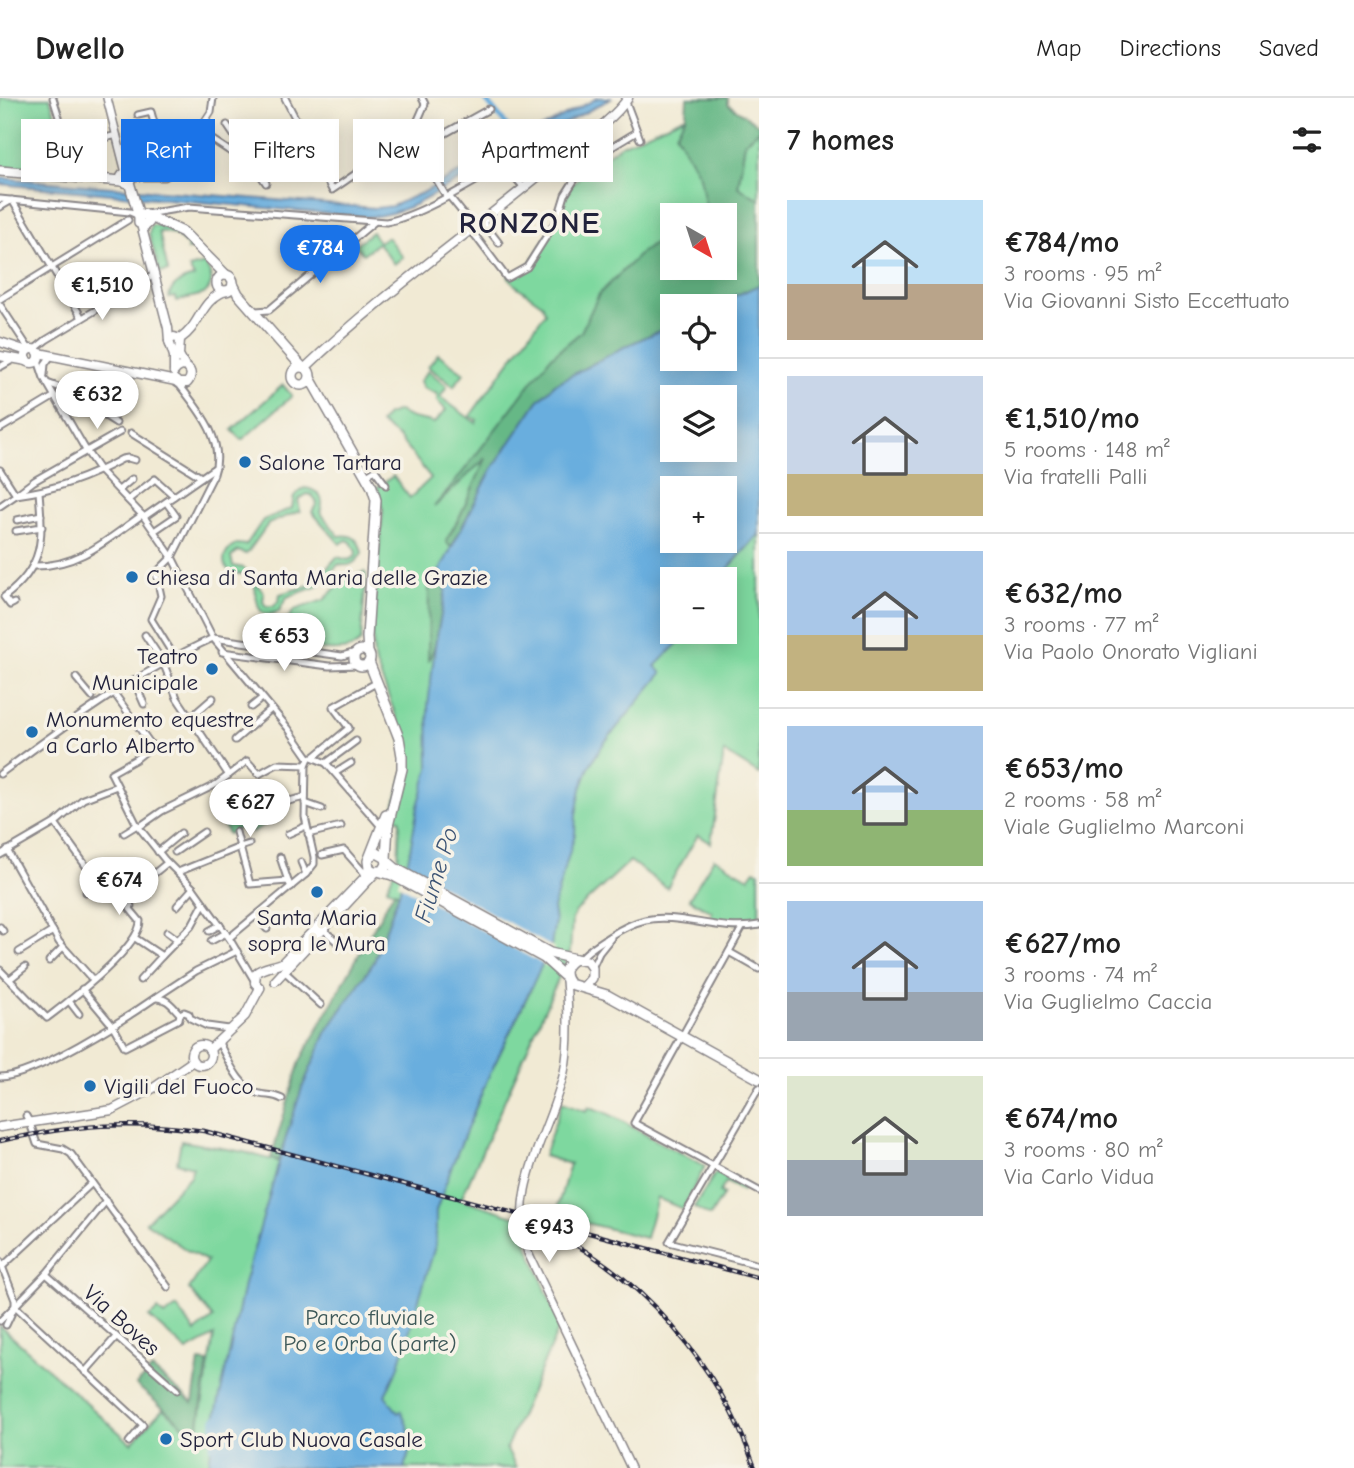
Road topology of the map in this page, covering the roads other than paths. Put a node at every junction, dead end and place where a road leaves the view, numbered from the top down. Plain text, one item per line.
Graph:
1 (53, 98) edge
2 (107, 98) edge
3 (213, 98) edge
4 (285, 98) edge
5 (422, 98) edge
6 (627, 100) edge
7 (489, 109) dead end
8 (138, 116) dead end
9 (60, 119) edge
10 (153, 119) edge
11 (207, 119) edge
12 (418, 119) edge
13 (472, 119) edge
14 (605, 119) edge
15 (227, 125) dead end
16 (229, 128) edge
17 (635, 133) junction
18 (117, 135) junction
19 (107, 138) edge
20 (640, 139) dead end
21 (121, 157) edge
22 (0, 171) edge
23 (21, 173) edge
24 (353, 176) edge
25 (126, 182) edge
26 (436, 182) edge
27 (470, 182) edge
28 (519, 182) edge
29 (532, 182) edge
30 (524, 188) junction
31 (446, 195) junction
32 (0, 199) edge
33 (12, 201) junction
34 (0, 207) edge
35 (143, 216) junction
36 (128, 220) dead end
37 (374, 222) junction
38 (476, 226) junction
39 (499, 243) dead end
40 (51, 267) junction
41 (154, 275) junction
42 (224, 284) junction
43 (0, 299) edge
44 (0, 305) edge
45 (256, 312) junction
46 (82, 318) junction
47 (174, 339) junction
48 (0, 342) edge
49 (34, 352) junction
50 (54, 355) junction
51 (0, 356) edge
52 (14, 359) junction
53 (28, 362) junction
54 (185, 366) junction
55 (0, 367) edge
56 (300, 369) junction
57 (175, 377) junction
58 (46, 380) junction
59 (189, 381) junction
60 (307, 381) junction
61 (55, 397) junction
62 (190, 398) junction
63 (116, 423) dead end
64 (0, 429) edge
65 (120, 432) dead end
66 (131, 433) dead end
67 (87, 452) junction
68 (135, 460) dead end
69 (216, 467) junction
70 (0, 470) edge
71 (100, 471) junction
72 (365, 476) junction
73 (201, 477) junction
74 (132, 479) dead end
75 (28, 485) junction
76 (386, 485) dead end
77 (119, 490) junction
78 (39, 492) junction
79 (31, 493) junction
80 (16, 495) junction
81 (174, 496) junction
82 (128, 500) junction
83 (166, 502) junction
84 (0, 506) edge
85 (41, 515) junction
86 (143, 516) junction
87 (16, 520) dead end
88 (42, 527) junction
89 (16, 531) dead end
90 (154, 531) junction
91 (172, 557) junction
92 (34, 566) junction
93 (14, 603) dead end
94 (145, 635) dead end
95 (213, 638) junction
96 (168, 645) junction
97 (156, 652) junction
98 (222, 652) junction
99 (174, 656) junction
100 (360, 658) junction
101 (163, 662) junction
102 (76, 678) dead end
103 (134, 681) junction
104 (375, 681) junction
105 (114, 693) junction
106 (92, 697) dead end
107 (213, 698) dead end
108 (261, 699) junction
109 (144, 704) dead end
110 (251, 707) dead end
111 (271, 709) junction
112 (190, 718) junction
113 (235, 740) dead end
114 (356, 741) dead end
115 (312, 757) junction
116 (326, 763) junction
117 (351, 763) dead end
118 (306, 765) junction
119 (335, 773) junction
120 (0, 774) edge
121 (228, 774) junction
122 (117, 786) junction
123 (305, 800) junction
124 (393, 800) junction
125 (260, 807) dead end
126 (322, 809) dead end
127 (55, 823) junction
128 (379, 824) dead end
129 (138, 826) junction
130 (306, 826) junction
131 (341, 826) dead end
132 (181, 832) dead end
133 (204, 832) dead end
134 (236, 832) dead end
135 (124, 833) dead end
136 (288, 834) dead end
137 (308, 834) junction
138 (248, 844) dead end
139 (240, 847) junction
140 (7, 850) junction
141 (158, 852) junction
142 (175, 852) dead end
143 (0, 855) edge
144 (318, 856) junction
145 (371, 856) junction
146 (280, 857) dead end
147 (167, 860) junction
148 (301, 862) dead end
149 (390, 865) junction
150 (178, 872) junction
151 (373, 872) junction
152 (306, 874) junction
153 (96, 880) junction
154 (289, 884) junction
155 (193, 888) junction
156 (86, 892) dead end
157 (124, 898) junction
158 (204, 903) junction
159 (177, 906) dead end
160 (256, 916) junction
161 (220, 925) junction
162 (759, 925) edge
163 (742, 928) junction
164 (267, 929) dead end
165 (323, 929) junction
166 (52, 931) junction
167 (209, 931) dead end
168 (167, 932) dead end
169 (614, 934) junction
170 (228, 935) junction
171 (135, 938) junction
172 (178, 940) junction
173 (211, 941) dead end
174 (337, 942) dead end
175 (62, 947) junction
176 (237, 951) junction
177 (19, 952) dead end
178 (729, 952) junction
179 (162, 956) junction
180 (574, 959) junction
181 (49, 961) dead end
182 (246, 962) junction
183 (26, 967) dead end
184 (262, 969) junction
185 (759, 969) edge
186 (0, 970) edge
187 (283, 970) junction
188 (593, 971) junction
189 (563, 975) junction
190 (10, 979) junction
191 (254, 979) junction
192 (93, 980) junction
193 (140, 980) dead end
194 (275, 981) junction
195 (581, 987) junction
196 (260, 988) junction
197 (82, 989) junction
198 (607, 995) junction
199 (155, 998) junction
200 (69, 1001) junction
201 (568, 1002) junction
202 (321, 1005) dead end
203 (79, 1014) dead end
204 (179, 1017) junction
205 (113, 1026) junction
206 (235, 1027) junction
207 (222, 1029) junction
208 (684, 1036) junction
209 (219, 1041) junction
210 (209, 1050) junction
211 (193, 1061) junction
212 (0, 1077) edge
213 (759, 1079) edge
214 (759, 1088) edge
215 (282, 1099) dead end
216 (28, 1119) junction
217 (0, 1127) edge
218 (715, 1166) junction
219 (92, 1183) junction
220 (759, 1191) edge
221 (106, 1201) junction
222 (1, 1264) edge
223 (759, 1265) edge
224 (46, 1274) junction
225 (168, 1287) dead end
226 (15, 1306) junction
227 (0, 1321) edge
228 (6, 1325) dead end
229 (116, 1337) junction
230 (85, 1372) junction
231 (177, 1390) dead end
232 (129, 1442) dead end
233 (631, 1468) edge

1 - 9 street
2 - 18 street
3 - 11 street
4 - 24 street
5 - 12 street
6 - 14 main road
6 - 17 street
7 - 13 street
8 - 10 street
15 - 16 street
17 - 20 street
17 - 38 street
18 - 19 street
18 - 21 street
22 - 23 main road
25 - 35 main road
26 - 31 street
27 - 31 street
28 - 30 street
29 - 30 main road
30 - 38 main road
31 - 37 street
31 - 38 street
32 - 33 street
33 - 34 street
33 - 35 street
33 - 40 street
35 - 37 street
35 - 41 main road
35 - 42 main road
36 - 40 street
37 - 45 street
38 - 39 street
38 - 56 main road
40 - 43 street
40 - 46 street
41 - 46 street
41 - 47 main road
42 - 45 main road
42 - 47 main road
44 - 49 street
45 - 56 main road
46 - 49 street
47 - 54 main road
47 - 57 main road
48 - 49 main road
49 - 50 main road
49 - 53 main road
49 - 58 street
50 - 57 main road
50 - 58 street
51 - 52 main road
52 - 53 main road
52 - 55 street
53 - 58 street
54 - 57 main road
54 - 59 main road
56 - 60 main road
56 - 60 main road
57 - 59 main road
57 - 62 street
58 - 61 street
58 - 63 street
59 - 62 street
60 - 72 main road
61 - 64 street
61 - 67 street
62 - 69 street
65 - 67 street
66 - 73 street
67 - 71 street
67 - 75 street
68 - 71 street
69 - 73 street
69 - 91 street
70 - 80 street
71 - 77 street
71 - 78 street
72 - 76 street
72 - 100 main road
73 - 81 street
74 - 77 street
75 - 79 street
75 - 80 street
77 - 82 street
78 - 79 street
78 - 85 street
79 - 80 street
80 - 84 street
81 - 82 street
81 - 83 street
82 - 86 street
83 - 86 street
83 - 90 street
85 - 87 street
85 - 88 street
86 - 90 street
86 - 92 street
88 - 89 street
88 - 92 street
90 - 91 street
91 - 95 street
91 - 96 street
92 - 93 street
94 - 97 street
95 - 98 street
95 - 99 street
95 - 100 street
96 - 97 street
96 - 99 street
97 - 101 street
98 - 100 street
98 - 108 street
99 - 101 street
100 - 104 main road
101 - 103 street
101 - 112 street
102 - 106 street
103 - 105 street
103 - 109 street
104 - 115 street
104 - 124 main road
105 - 120 street
105 - 122 street
107 - 112 street
108 - 110 street
108 - 111 street
111 - 113 street
111 - 115 street
112 - 121 street
114 - 116 street
115 - 116 street
115 - 118 street
116 - 119 street
117 - 119 street
118 - 121 street
118 - 123 street
119 - 128 street
121 - 129 street
122 - 127 street
122 - 129 street
123 - 125 street
123 - 126 street
123 - 130 street
124 - 145 main road
124 - 149 main road
127 - 140 street
127 - 153 street
129 - 135 street
129 - 141 street
130 - 136 street
130 - 137 street
131 - 137 street
132 - 141 street
133 - 142 street
134 - 139 street
137 - 144 street
138 - 139 street
139 - 150 street
139 - 154 street
140 - 143 street
140 - 166 street
141 - 147 street
144 - 151 street
144 - 152 street
145 - 149 main road
145 - 151 main road
146 - 154 street
147 - 150 street
147 - 157 street
148 - 152 street
149 - 151 main road
149 - 180 main road
149 - 189 main road
150 - 155 street
151 - 165 main road
151 - 184 main road
152 - 154 street
153 - 156 street
153 - 157 street
154 - 160 street
155 - 158 street
155 - 159 street
157 - 171 street
158 - 161 street
158 - 172 street
160 - 164 street
160 - 170 street
161 - 167 street
161 - 170 street
162 - 163 street
163 - 169 street
163 - 178 street
165 - 174 street
165 - 187 main road
166 - 175 street
166 - 177 street
168 - 172 street
169 - 180 street
169 - 188 street
170 - 173 street
170 - 176 street
171 - 179 street
171 - 192 street
172 - 179 street
175 - 181 street
175 - 192 street
176 - 182 street
176 - 199 street
178 - 185 street
178 - 208 street
179 - 193 street
180 - 188 main road
180 - 189 main road
182 - 184 street
182 - 191 street
183 - 190 street
184 - 191 main road
184 - 194 main road
186 - 190 street
187 - 194 main road
187 - 202 street
188 - 195 main road
188 - 198 main road
189 - 195 main road
189 - 201 street
190 - 200 street
191 - 196 main road
192 - 197 street
194 - 196 main road
195 - 198 main road
195 - 201 street
196 - 206 main road
197 - 200 street
197 - 205 street
198 - 208 main road
199 - 204 street
199 - 205 street
200 - 203 street
201 - 233 street
204 - 205 street
204 - 207 street
205 - 212 street
206 - 207 street
206 - 209 main road
207 - 209 street
208 - 213 main road
208 - 218 street
209 - 210 main road
209 - 215 street
210 - 211 main road
210 - 211 main road
211 - 216 main road
214 - 218 street
216 - 217 main road
216 - 219 street
218 - 220 street
218 - 223 street
219 - 221 street
219 - 222 street
221 - 224 street
221 - 225 street
222 - 226 street
224 - 226 street
224 - 229 street, Via Boves
226 - 227 street
226 - 228 street
226 - 230 street
229 - 230 street
229 - 231 street, Via Boves
230 - 232 street

